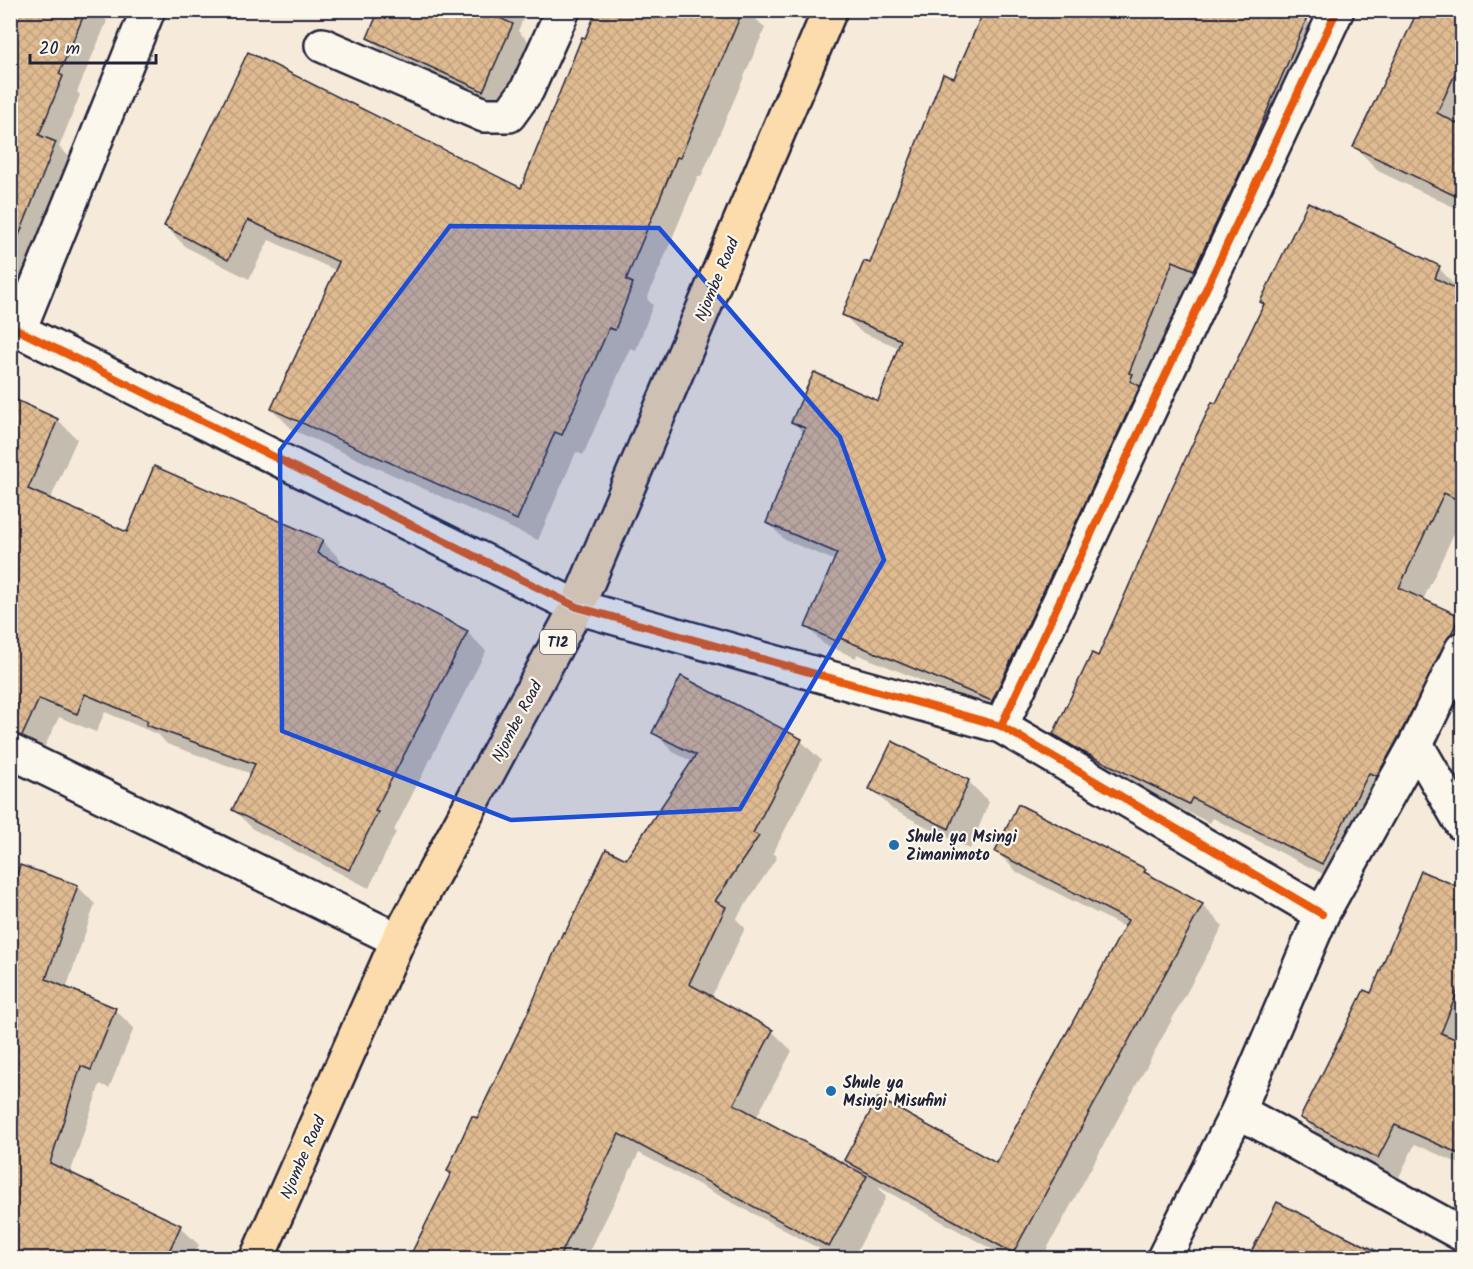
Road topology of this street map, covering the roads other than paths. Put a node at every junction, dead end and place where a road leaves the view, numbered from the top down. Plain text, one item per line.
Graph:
1 (148, 10) edge
2 (563, 10) edge
3 (830, 10) edge
4 (1337, 10) edge
5 (322, 45) dead end
6 (15, 328) edge
7 (577, 607) junction
8 (1462, 649) edge
9 (1001, 726) junction
10 (1416, 744) junction
11 (12, 756) edge
12 (1462, 824) edge
13 (1322, 914) junction
14 (398, 940) junction
15 (1238, 1111) junction
16 (1462, 1234) edge
17 (257, 1258) edge
18 (1164, 1258) edge

1 - 6 street
2 - 5 street
3 - 7 highway, Njombe Road / T12
4 - 9 street
6 - 7 street
7 - 9 street
7 - 14 highway, Njombe Road / T12
8 - 10 street
9 - 13 street
10 - 12 street
10 - 13 street
11 - 14 street
13 - 15 street
14 - 17 highway, Njombe Road / T12
15 - 16 street
15 - 18 street

